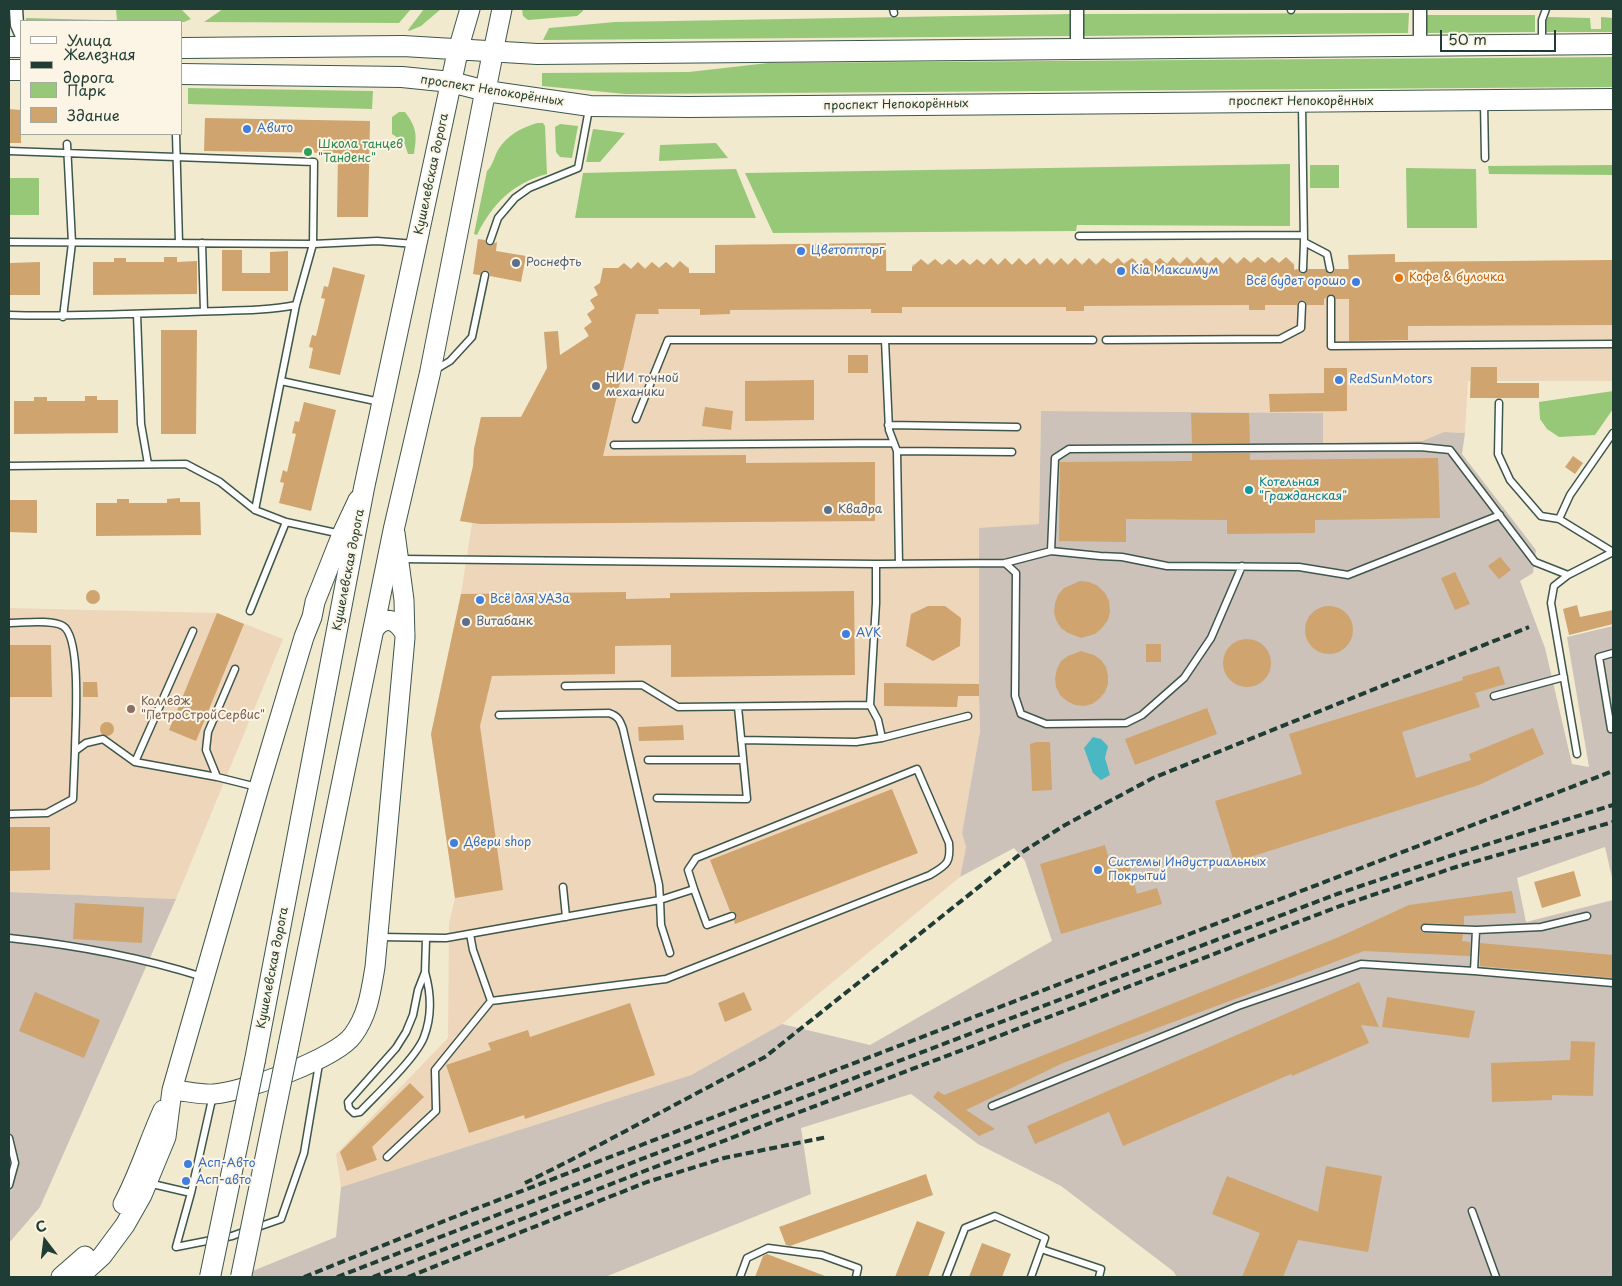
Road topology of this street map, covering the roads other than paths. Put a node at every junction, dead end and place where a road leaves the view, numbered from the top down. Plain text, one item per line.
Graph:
1 (16, 9) edge
2 (470, 9) edge
3 (502, 9) edge
4 (1077, 9) edge
5 (1420, 9) edge
6 (1546, 9) edge
7 (20, 32) edge
8 (1613, 44) edge
9 (1420, 45) junction
10 (1542, 45) junction
11 (182, 48) edge
12 (1077, 48) junction
13 (458, 50) junction
14 (493, 52) junction
15 (182, 74) edge
16 (451, 82) junction
17 (486, 91) junction
18 (1613, 99) edge
19 (1484, 101) junction
20 (1302, 102) junction
21 (590, 106) junction
22 (176, 135) edge
23 (67, 144) dead end
24 (9, 152) edge
25 (67, 154) junction
26 (177, 158) junction
27 (1485, 158) dead end
28 (1304, 234) junction
29 (1079, 236) dead end
30 (490, 241) dead end
31 (9, 242) edge
32 (1304, 242) junction
33 (72, 243) junction
34 (179, 243) junction
35 (202, 243) junction
36 (314, 244) junction
37 (416, 244) junction
38 (1303, 269) dead end
39 (1330, 269) dead end
40 (485, 275) dead end
41 (1331, 299) dead end
42 (296, 305) junction
43 (1302, 305) dead end
44 (204, 311) junction
45 (137, 314) junction
46 (9, 315) edge
47 (63, 317) junction
48 (885, 340) junction
49 (1093, 340) dead end
50 (1106, 340) dead end
51 (1613, 344) edge
52 (430, 373) junction
53 (281, 381) junction
54 (382, 402) junction
55 (1499, 403) dead end
56 (636, 419) dead end
57 (888, 425) junction
58 (1017, 427) dead end
59 (1613, 433) edge
60 (894, 443) junction
61 (614, 445) dead end
62 (897, 451) junction
63 (1012, 452) dead end
64 (148, 464) junction
65 (9, 466) edge
66 (364, 488) junction
67 (255, 510) junction
68 (1500, 515) junction
69 (1559, 519) junction
70 (286, 522) junction
71 (394, 528) junction
72 (342, 534) junction
73 (1051, 551) junction
74 (1613, 552) edge
75 (399, 559) junction
76 (1005, 563) junction
77 (876, 564) junction
78 (899, 564) junction
79 (1242, 566) junction
80 (1568, 574) junction
81 (250, 611) dead end
82 (312, 617) junction
83 (9, 623) edge
84 (338, 625) junction
85 (193, 631) dead end
86 (373, 631) junction
87 (405, 634) junction
88 (1613, 653) edge
89 (234, 669) dead end
90 (1564, 677) junction
91 (565, 686) dead end
92 (1494, 696) dead end
93 (870, 705) junction
94 (738, 706) junction
95 (499, 715) dead end
96 (968, 716) dead end
97 (1611, 729) dead end
98 (882, 738) junction
99 (741, 740) junction
100 (75, 752) junction
101 (1577, 754) dead end
102 (648, 760) dead end
103 (743, 760) junction
104 (136, 762) junction
105 (217, 777) junction
106 (259, 788) junction
107 (657, 798) dead end
108 (9, 814) edge
109 (563, 887) dead end
110 (694, 889) junction
111 (660, 900) junction
112 (732, 916) dead end
113 (1587, 916) dead end
114 (566, 917) junction
115 (1425, 928) dead end
116 (1476, 930) junction
117 (470, 934) junction
118 (378, 937) junction
119 (9, 938) edge
120 (426, 939) junction
121 (670, 953) dead end
122 (1474, 971) junction
123 (425, 972) junction
124 (205, 978) junction
125 (1613, 983) edge
126 (491, 1001) junction
127 (320, 1057) junction
128 (172, 1090) junction
129 (213, 1094) junction
130 (992, 1106) dead end
131 (9, 1138) edge
132 (387, 1157) dead end
133 (148, 1183) junction
134 (9, 1186) edge
135 (191, 1193) junction
136 (1472, 1211) dead end
137 (1041, 1249) junction
138 (61, 1277) edge
139 (79, 1277) edge
140 (210, 1277) edge
141 (241, 1277) edge
142 (740, 1277) edge
143 (856, 1277) edge
144 (946, 1277) edge
145 (1031, 1277) edge
146 (1099, 1277) edge
147 (1496, 1277) edge

1 - 7 street
2 - 13 main road
3 - 14 main road
4 - 12 street
5 - 9 street
6 - 10 lane
8 - 10 main road
9 - 10 main road
9 - 12 main road
11 - 13 main road
12 - 14 main road
13 - 14 main road
13 - 16 main road, Кушелевская дорога
14 - 17 main road
15 - 16 main road, проспект Непокорённых
16 - 17 main road, проспект Непокорённых
16 - 37 main road, Кушелевская дорога
17 - 21 main road, проспект Непокорённых
17 - 52 main road
18 - 19 main road, проспект Непокорённых
19 - 20 main road, проспект Непокорённых
19 - 27 lane
20 - 21 main road, проспект Непокорённых
20 - 28 lane
21 - 30 lane
22 - 26 lane
23 - 25 lane
24 - 25 lane
25 - 26 lane
25 - 33 lane
26 - 34 lane
26 - 36 lane
28 - 29 lane
28 - 32 lane
31 - 33 lane
32 - 38 lane
32 - 39 lane
33 - 34 lane
33 - 47 lane
34 - 35 lane
35 - 36 lane
35 - 44 lane
36 - 37 lane
36 - 42 lane
37 - 54 main road, Кушелевская дорога
40 - 52 lane
41 - 51 lane
42 - 44 lane
42 - 53 lane
43 - 50 lane
44 - 45 lane
45 - 47 lane
45 - 64 lane
46 - 47 lane
48 - 49 lane
48 - 56 lane
48 - 57 lane
52 - 71 main road
53 - 54 lane
53 - 67 lane
54 - 66 main road, Кушелевская дорога
55 - 69 lane
57 - 58 lane
57 - 60 lane
59 - 69 lane
60 - 61 lane
60 - 62 lane
62 - 63 lane
62 - 78 lane
64 - 65 lane
64 - 67 lane
66 - 72 main road
66 - 84 main road, Кушелевская дорога
67 - 70 lane
68 - 73 lane
68 - 79 lane
68 - 80 lane
69 - 74 lane
70 - 72 lane
70 - 81 lane
71 - 75 main road
71 - 86 main road
72 - 82 main road
73 - 76 lane
73 - 79 lane
74 - 80 lane
75 - 77 lane
75 - 87 main road
76 - 78 lane
76 - 79 lane
77 - 78 lane
77 - 93 lane
80 - 90 lane
82 - 84 main road
82 - 106 main road
83 - 100 lane
84 - 140 main road, Кушелевская дорога, bridge
85 - 104 lane
86 - 87 main road
86 - 141 main road, bridge
87 - 118 main road
88 - 97 lane
89 - 105 lane
90 - 92 lane
90 - 101 lane
91 - 94 lane
93 - 94 lane
93 - 98 lane
94 - 99 lane
95 - 111 lane
96 - 98 lane
98 - 99 lane
99 - 103 lane
100 - 104 lane
100 - 108 lane
102 - 103 lane
103 - 107 lane
104 - 105 lane
105 - 106 lane
106 - 124 main road
109 - 114 lane
110 - 111 lane
110 - 112 lane
110 - 126 lane
111 - 114 lane
111 - 121 lane
113 - 116 lane
114 - 117 lane
115 - 116 lane
116 - 122 lane
117 - 120 lane
117 - 126 lane
118 - 120 lane
118 - 127 main road
119 - 124 lane
120 - 123 lane
122 - 125 lane
122 - 130 lane
123 - 123 lane
124 - 128 main road
126 - 132 lane
127 - 129 main road
127 - 135 lane
128 - 129 main road
128 - 133 main road
128 - 138 main road
129 - 135 lane
131 - 134 lane
133 - 135 lane
133 - 139 main road
136 - 147 lane
137 - 144 lane
137 - 145 lane
137 - 146 lane
142 - 143 lane

